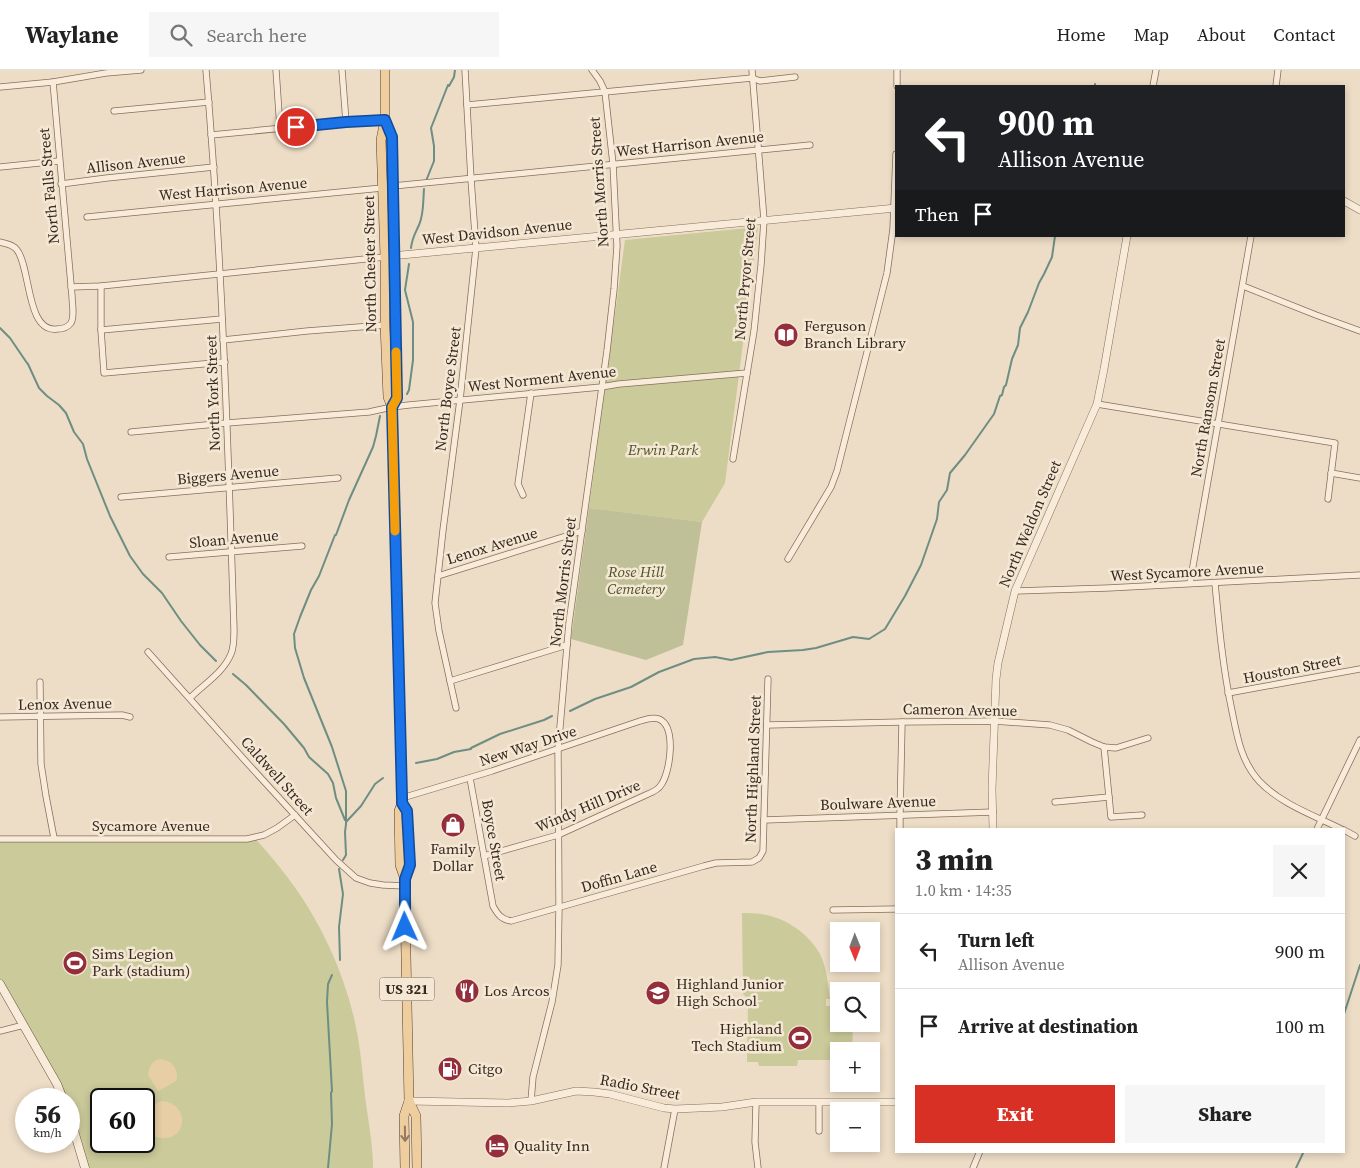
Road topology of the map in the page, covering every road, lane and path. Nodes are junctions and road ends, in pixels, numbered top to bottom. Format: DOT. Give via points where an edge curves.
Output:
graph roads {
  1 [pos="141,70"];
  2 [pos="206,70"];
  3 [pos="276,70"];
  4 [pos="342,70"];
  5 [pos="385,70"];
  6 [pos="465,70"];
  7 [pos="592,70"];
  8 [pos="752,70"];
  9 [pos="897,70"];
  10 [pos="1156,70"];
  11 [pos="1278,70"];
  12 [pos="795,77"];
  13 [pos="752,78"];
  14 [pos="53,82"];
  15 [pos="897,85"];
  16 [pos="1153,85"];
  17 [pos="1276,85"];
  18 [pos="0,87"];
  19 [pos="605,92"];
  20 [pos="209,102"];
  21 [pos="467,105"];
  22 [pos="114,111"];
  23 [pos="385,120"];
  24 [pos="346,122"];
  25 [pos="280,128"];
  26 [pos="211,135"];
  27 [pos="810,145"];
  28 [pos="758,150"];
  29 [pos="59,161"];
  30 [pos="613,164"];
  31 [pos="0,167"];
  32 [pos="214,167"];
  33 [pos="471,179"];
  34 [pos="62,184"];
  35 [pos="393,186"];
  36 [pos="382,188"];
  37 [pos="1345,202"];
  38 [pos="216,203"];
  39 [pos="895,208"];
  40 [pos="1360,210"];
  41 [pos="86,217"];
  42 [pos="764,220"];
  43 [pos="617,234"];
  44 [pos="1127,237"];
  45 [pos="1250,237"];
  46 [pos="0,242"];
  47 [pos="476,248"];
  48 [pos="389,257"];
  49 [pos="220,273"];
  50 [pos="101,286"];
  51 [pos="1243,286"];
  52 [pos="71,288"];
  53 [pos="222,319"];
  54 [pos="385,325"];
  55 [pos="101,330"];
  56 [pos="1360,331"];
  57 [pos="223,340"];
  58 [pos="225,362"];
  59 [pos="747,373"];
  60 [pos="601,387"];
  61 [pos="531,394"];
  62 [pos="460,400"];
  63 [pos="1097,404"];
  64 [pos="392,407"];
  65 [pos="227,423"];
  66 [pos="1218,424"];
  67 [pos="131,432"];
  68 [pos="733,459"];
  69 [pos="1331,473"];
  70 [pos="338,478"];
  71 [pos="1360,478"];
  72 [pos="229,488"];
  73 [pos="523,496"];
  74 [pos="121,497"];
  75 [pos="1328,499"];
  76 [pos="582,531"];
  77 [pos="302,546"];
  78 [pos="232,552"];
  79 [pos="169,557"];
  80 [pos="788,559"];
  81 [pos="1360,575"];
  82 [pos="438,576"];
  83 [pos="1215,583"];
  84 [pos="1190,584"];
  85 [pos="1015,591"];
  86 [pos="567,645"];
  87 [pos="148,652"];
  88 [pos="1360,669"];
  89 [pos="768,679"];
  90 [pos="450,681"];
  91 [pos="40,682"];
  92 [pos="1228,693"];
  93 [pos="190,698"];
  94 [pos="456,708"];
  95 [pos="41,716"];
  96 [pos="0,717"];
  97 [pos="130,717"];
  98 [pos="662,720"];
  99 [pos="994,721"];
  100 [pos="902,722"];
  101 [pos="767,725"];
  102 [pos="1148,738"];
  103 [pos="1360,740"];
  104 [pos="1104,747"];
  105 [pos="558,750"];
  106 [pos="470,778"];
  107 [pos="1109,797"];
  108 [pos="402,801"];
  109 [pos="1055,802"];
  110 [pos="993,812"];
  111 [pos="295,815"];
  112 [pos="900,815"];
  113 [pos="1142,815"];
  114 [pos="1322,819"];
  115 [pos="764,820"];
  116 [pos="900,828"];
  117 [pos="993,828"];
  118 [pos="1318,828"];
  119 [pos="1338,828"];
  120 [pos="1345,831"];
  121 [pos="558,835"];
  122 [pos="1355,836"];
  123 [pos="54,838"];
  124 [pos="0,839"];
  125 [pos="484,856"];
  126 [pos="759,858"];
  127 [pos="405,883"];
  128 [pos="493,906"];
  129 [pos="559,907"];
  130 [pos="895,909"];
  131 [pos="833,910"];
  132 [pos="0,984"];
  133 [pos="24,1025"];
  134 [pos="0,1031"];
  135 [pos="59,1088"];
  136 [pos="409,1101"];
  137 [pos="531,1101"];
  138 [pos="756,1102"];
  139 [pos="819,1102"];
  140 [pos="895,1102"];
  141 [pos="675,1109"];
  142 [pos="819,1131"];
  143 [pos="80,1150"];
  144 [pos="979,1153"];
  145 [pos="85,1167"];
  146 [pos="405,1168"];
  147 [pos="417,1168"];
  148 [pos="664,1168"];
  149 [pos="758,1168"];
  150 [pos="973,1168"];
  1 -- 14 [label="street" via="106,72"];
  2 -- 20 [label="street, North York Street"];
  3 -- 25 [label="street"];
  4 -- 24 [label="street"];
  5 -- 23 [label="main road, North Chester Street / US 321"];
  6 -- 21 [label="street, North Boyce Street"];
  7 -- 19 [label="street, North Morris Street"];
  8 -- 13 [label="street, North Pryor Street"];
  9 -- 15 [label="street"];
  10 -- 16 [label="street"];
  11 -- 17 [label="street"];
  12 -- 13 [label="street" via="760,81"];
  13 -- 19 [label="street"];
  13 -- 28 [label="street, North Pryor Street"];
  14 -- 18 [label="street"];
  14 -- 29 [label="street, North Falls Street"];
  19 -- 21 [label="street"];
  19 -- 30 [label="street, North Morris Street"];
  20 -- 22 [label="street"];
  20 -- 26 [label="street, North York Street"];
  21 -- 33 [label="street, North Boyce Street"];
  23 -- 24 [label="street"];
  23 -- 35 [label="main road, North Chester Street / US 321" via="392,137"];
  23 -- 36 [label="main road, North Chester Street / US 321" via="381,140"];
  24 -- 25 [label="street"];
  25 -- 26 [label="street"];
  26 -- 32 [label="street, North York Street"];
  27 -- 28 [label="street, West Harrison Avenue"];
  28 -- 30 [label="street, West Harrison Avenue"];
  28 -- 42 [label="street, North Pryor Street"];
  29 -- 31 [label="street"];
  29 -- 34 [label="street, North Falls Street"];
  30 -- 33 [label="street, West Harrison Avenue"];
  30 -- 43 [label="street, North Morris Street"];
  32 -- 34 [label="street, Allison Avenue"];
  32 -- 38 [label="street, North York Street"];
  33 -- 35 [label="street, West Harrison Avenue"];
  33 -- 47 [label="street, North Boyce Street"];
  34 -- 52 [label="street, North Falls Street"];
  35 -- 48 [label="main road, North Chester Street / US 321"];
  36 -- 38 [label="street, West Harrison Avenue"];
  36 -- 48 [label="main road, North Chester Street / US 321"];
  37 -- 40 [label="street"];
  38 -- 41 [label="street, West Harrison Avenue"];
  38 -- 49 [label="street, North York Street"];
  39 -- 42 [label="street, West Davidson Avenue"];
  39 -- 80 [label="street" via="884,288 837,471 831,487"];
  42 -- 43 [label="street, West Davidson Avenue"];
  42 -- 59 [label="street, North Pryor Street"];
  43 -- 47 [label="street, West Davidson Avenue"];
  43 -- 60 [label="street, North Morris Street" via="614,289"];
  44 -- 63 [label="street, North Weldon Street"];
  45 -- 51 [label="street, North Ransom Street"];
  46 -- 52 [label="street, North Falls Street" via="13,245 18,250 35,314 47,328 61,329 72,322"];
  47 -- 48 [label="street, West Davidson Avenue"];
  47 -- 62 [label="street, North Boyce Street"];
  48 -- 49 [label="street, West Davidson Avenue"];
  48 -- 54 [label="main road, North Chester Street / US 321"];
  48 -- 64 [label="main road, North Chester Street / US 321" via="397,398"];
  49 -- 50 [label="street, West Davidson Avenue"];
  49 -- 53 [label="street, North York Street"];
  50 -- 52 [label="street, West Davidson Avenue"];
  50 -- 55 [label="street"];
  51 -- 56 [label="street"];
  51 -- 66 [label="street, North Ransom Street"];
  53 -- 55 [label="street"];
  53 -- 57 [label="street, North York Street"];
  54 -- 57 [label="street"];
  54 -- 64 [label="main road, North Chester Street / US 321" via="388,397"];
  55 -- 58 [label="street" via="104,373"];
  57 -- 58 [label="street, North York Street"];
  58 -- 65 [label="street, North York Street"];
  59 -- 60 [label="street, West Norment Avenue"];
  59 -- 68 [label="street, North Pryor Street"];
  60 -- 61 [label="street, West Norment Avenue"];
  60 -- 76 [label="street, North Morris Street"];
  61 -- 62 [label="street, West Norment Avenue"];
  61 -- 73 [label="street" via="518,484"];
  62 -- 64 [label="street, West Norment Avenue"];
  62 -- 82 [label="street, North Boyce Street"];
  63 -- 66 [label="street"];
  63 -- 85 [label="street, North Weldon Street"];
  64 -- 65 [label="street, West Norment Avenue" via="369,412"];
  64 -- 108 [label="main road, North Chester Street / US 321"];
  65 -- 67 [label="street, West Norment Avenue"];
  65 -- 72 [label="street, North York Street"];
  66 -- 69 [label="street" via="1335,443"];
  66 -- 84 [label="street, North Ransom Street"];
  69 -- 71 [label="street"];
  69 -- 75 [label="street"];
  70 -- 72 [label="street, Biggers Avenue"];
  72 -- 74 [label="street, Biggers Avenue"];
  72 -- 78 [label="street, North York Street"];
  76 -- 82 [label="street, Lenox Avenue"];
  76 -- 86 [label="street, North Morris Street"];
  77 -- 78 [label="street, Sloan Avenue"];
  78 -- 79 [label="street, Sloan Avenue"];
  78 -- 93 [label="street, North York Street" via="234,630 231,655 219,673"];
  81 -- 83 [label="street, West Sycamore Avenue"];
  82 -- 90 [label="street, North Boyce Street" via="435,612"];
  83 -- 84 [label="street, West Sycamore Avenue"];
  83 -- 92 [label="street"];
  84 -- 85 [label="street, West Sycamore Avenue"];
  85 -- 99 [label="street, North Weldon Street" via="998,663"];
  86 -- 90 [label="street"];
  86 -- 105 [label="street, North Morris Street"];
  87 -- 93 [label="street, Caldwell Street"];
  88 -- 92 [label="street, Houston Street"];
  89 -- 101 [label="street, North Highland Street"];
  90 -- 94 [label="street, North Boyce Street"];
  91 -- 95 [label="street"];
  92 -- 114 [label="street" via="1240,747 1253,773 1281,799"];
  93 -- 111 [label="street, Caldwell Street"];
  95 -- 96 [label="street, Lenox Avenue"];
  95 -- 97 [label="street, Lenox Avenue"];
  95 -- 123 [label="street" via="41,764"];
  98 -- 105 [label="street, New Way Drive" via="640,721"];
  98 -- 121 [label="street, Windy Hill Drive" via="671,746 669,766 658,789"];
  99 -- 100 [label="street, Cameron Avenue"];
  99 -- 104 [label="street, Cameron Avenue" via="1050,725"];
  99 -- 110 [label="street, North Weldon Street"];
  100 -- 101 [label="street, Cameron Avenue"];
  100 -- 112 [label="street"];
  101 -- 115 [label="street, North Highland Street"];
  102 -- 104 [label="street" via="1116,748"];
  103 -- 114 [label="street"];
  104 -- 107 [label="street"];
  105 -- 106 [label="street, New Way Drive"];
  105 -- 121 [label="street, North Morris Street"];
  106 -- 108 [label="street, New Way Drive"];
  106 -- 125 [label="street, Boyce Street"];
  107 -- 109 [label="street"];
  107 -- 113 [label="street" via="1111,817"];
  108 -- 127 [label="main road, North Chester Street / US 321" via="399,811 400,865"];
  110 -- 112 [label="street, Boulware Avenue"];
  110 -- 117 [label="street, North Weldon Street"];
  111 -- 123 [label="street, Sycamore Avenue" via="264,835 247,839"];
  111 -- 127 [label="street, Caldwell Street" via="356,878 382,885"];
  112 -- 115 [label="street, Boulware Avenue"];
  112 -- 116 [label="street"];
  114 -- 118 [label="street"];
  114 -- 119 [label="street"];
  115 -- 126 [label="street, North Highland Street" via="763,852"];
  120 -- 122 [label="street"];
  121 -- 125 [label="street, Windy Hill Drive"];
  121 -- 129 [label="street, North Morris Street"];
  123 -- 124 [label="street, Sycamore Avenue"];
  125 -- 128 [label="street, Boyce Street"];
  126 -- 129 [label="street, Doffin Lane" via="752,862 716,863"];
  127 -- 136 [label="main road, North Chester Street / US 321"];
  128 -- 129 [label="street, Doffin Lane" via="497,914 511,921"];
  129 -- 137 [label="street, North Morris Street" via="556,980 533,1077"];
  130 -- 131 [label="street"];
  132 -- 133 [label="main road"];
  133 -- 134 [label="street"];
  133 -- 135 [label="main road"];
  136 -- 137 [label="street, Radio Street"];
  136 -- 146 [label="main road, North Chester Street / US 321, one-way" via="404,1116"];
  136 -- 147 [label="main road, North Chester Street / US 321" via="416,1116"];
  137 -- 141 [label="street, Radio Street" via="576,1091 610,1094"];
  138 -- 139 [label="street, Radio Street"];
  138 -- 141 [label="street, Radio Street"];
  138 -- 149 [label="street"];
  139 -- 140 [label="street, Radio Street"];
  139 -- 142 [label="street"];
  141 -- 148 [label="street"];
  143 -- 145 [label="main road"];
  144 -- 150 [label="street"];
}
